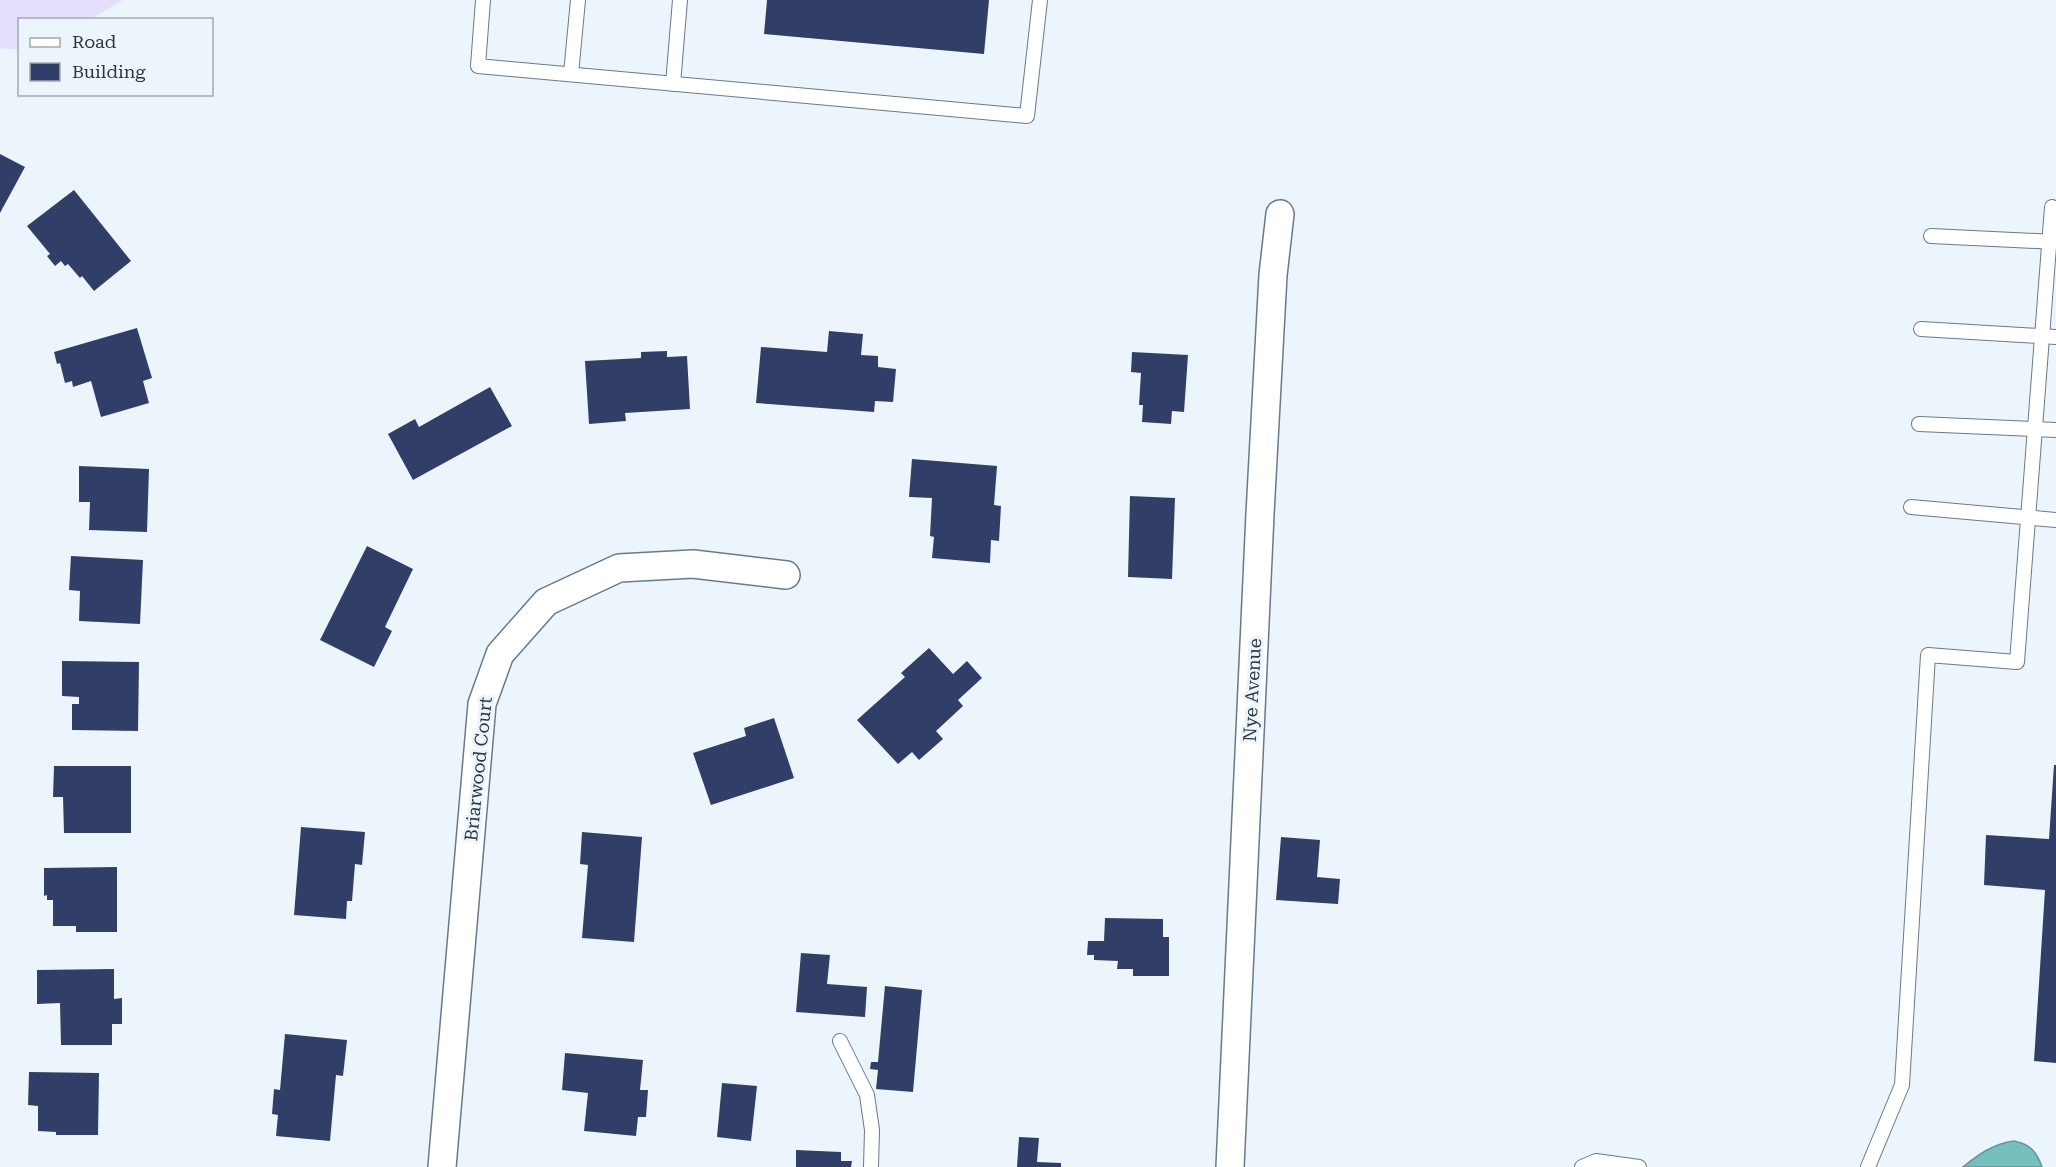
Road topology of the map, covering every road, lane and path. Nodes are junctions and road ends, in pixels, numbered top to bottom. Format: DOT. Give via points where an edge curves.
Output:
graph roads {
  1 [pos="483,0"];
  2 [pos="578,0"];
  3 [pos="680,0"];
  4 [pos="1040,0"];
  5 [pos="571,74"];
  6 [pos="673,84"];
  7 [pos="2052,207"];
  8 [pos="1280,214"];
  9 [pos="1931,236"];
  10 [pos="2052,242"];
  11 [pos="1922,329"];
  12 [pos="2049,337"];
  13 [pos="1919,424"];
  14 [pos="2034,429"];
  15 [pos="2056,430"];
  16 [pos="1911,507"];
  17 [pos="2028,518"];
  18 [pos="2056,520"];
  19 [pos="786,575"];
  20 [pos="840,1041"];
  21 [pos="442,1167"];
  22 [pos="871,1167"];
  23 [pos="1230,1167"];
  24 [pos="1582,1167"];
  25 [pos="1639,1167"];
  26 [pos="1868,1167"];
  1 -- 5 [label="lane" via="478,66"];
  2 -- 5 [label="lane"];
  3 -- 6 [label="lane"];
  4 -- 6 [label="lane" via="1027,116"];
  5 -- 6 [label="lane"];
  7 -- 10 [label="lane"];
  8 -- 23 [label="street, Nye Avenue" via="1260,514"];
  9 -- 10 [label="lane"];
  10 -- 12 [label="lane"];
  11 -- 12 [label="lane"];
  12 -- 14 [label="lane"];
  13 -- 14 [label="lane"];
  14 -- 15 [label="lane"];
  14 -- 17 [label="lane"];
  16 -- 17 [label="lane"];
  17 -- 18 [label="lane"];
  17 -- 26 [label="lane" via="2017,662 1928,655 1902,1085"];
  19 -- 21 [label="street, Briarwood Court" via="693,564 619,568 546,602 500,654 482,704"];
  20 -- 22 [label="lane" via="867,1095 872,1130"];
  24 -- 25 [label="lane" via="1596,1161"];
}
